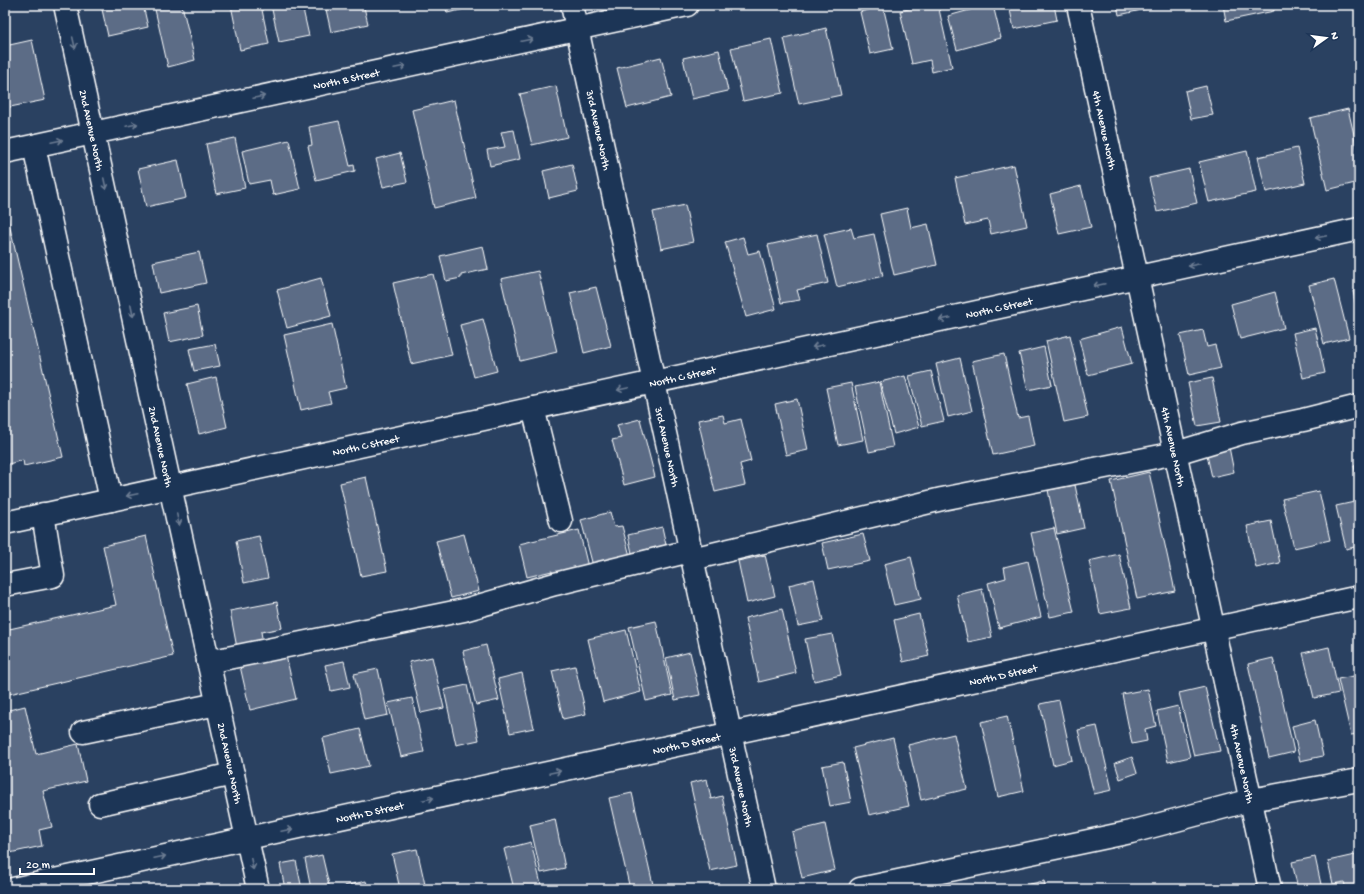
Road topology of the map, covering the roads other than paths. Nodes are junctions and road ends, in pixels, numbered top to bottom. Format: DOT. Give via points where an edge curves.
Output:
graph roads {
  1 [pos="65,5"];
  2 [pos="572,5"];
  3 [pos="687,5"];
  4 [pos="1078,5"];
  5 [pos="578,29"];
  6 [pos="94,133"];
  7 [pos="34,146"];
  8 [pos="5,152"];
  9 [pos="1359,229"];
  10 [pos="1138,277"];
  11 [pos="654,382"];
  12 [pos="1359,406"];
  13 [pos="533,408"];
  14 [pos="1176,453"];
  15 [pos="170,487"];
  16 [pos="111,500"];
  17 [pos="43,514"];
  18 [pos="561,521"];
  19 [pos="5,522"];
  20 [pos="691,555"];
  21 [pos="5,585"];
  22 [pos="1359,597"];
  23 [pos="1214,629"];
  24 [pos="208,662"];
  25 [pos="217,704"];
  26 [pos="84,732"];
  27 [pos="730,734"];
  28 [pos="232,774"];
  29 [pos="1359,780"];
  30 [pos="1251,800"];
  31 [pos="100,804"];
  32 [pos="246,838"];
  33 [pos="13,889"];
  34 [pos="258,889"];
  35 [pos="764,889"];
  36 [pos="860,889"];
  37 [pos="1270,889"];
  1 -- 6 [label="street, 2nd Avenue North, one-way"];
  2 -- 5 [label="street, 3rd Avenue North"];
  3 -- 5 [label="street, North B Street"];
  4 -- 10 [label="street, 4th Avenue North"];
  6 -- 5 [label="street, North B Street, one-way"];
  5 -- 11 [label="street, 3rd Avenue North"];
  7 -- 6 [label="street, North B Street, one-way"];
  6 -- 15 [label="street, 2nd Avenue North, one-way"];
  7 -- 8 [label="street, North B Street"];
  7 -- 16 [label="street"];
  9 -- 10 [label="street, North C Street, one-way"];
  10 -- 11 [label="street, North C Street, one-way"];
  10 -- 14 [label="street, 4th Avenue North"];
  11 -- 13 [label="street, North C Street, one-way"];
  11 -- 20 [label="street, 3rd Avenue North"];
  12 -- 14 [label="street" via="1242,433"];
  13 -- 15 [label="street, North C Street"];
  13 -- 18 [label="street"];
  14 -- 20 [label="street" via="942,499"];
  14 -- 23 [label="street, 4th Avenue North"];
  15 -- 16 [label="street, North C Street, one-way"];
  15 -- 24 [label="street, 2nd Avenue North, one-way"];
  16 -- 17 [label="street, North C Street"];
  17 -- 19 [label="street, North C Street"];
  17 -- 21 [label="street" via="52,576"];
  20 -- 24 [label="street" via="555,584 464,610"];
  20 -- 27 [label="street, 3rd Avenue North"];
  22 -- 23 [label="street, North D Street"];
  23 -- 27 [label="street, North D Street"];
  23 -- 30 [label="street, 4th Avenue North"];
  24 -- 25 [label="street, 2nd Avenue North"];
  25 -- 26 [label="street"];
  25 -- 28 [label="street, 2nd Avenue North"];
  32 -- 27 [label="street, North D Street, one-way"];
  27 -- 35 [label="street, 3rd Avenue North"];
  28 -- 31 [label="street"];
  28 -- 32 [label="street, 2nd Avenue North"];
  29 -- 30 [label="street"];
  30 -- 36 [label="street" via="1131,832"];
  30 -- 37 [label="street, 4th Avenue North"];
  33 -- 32 [label="street, North D Street, one-way"];
  32 -- 34 [label="street, 2nd Avenue North, one-way"];
}
